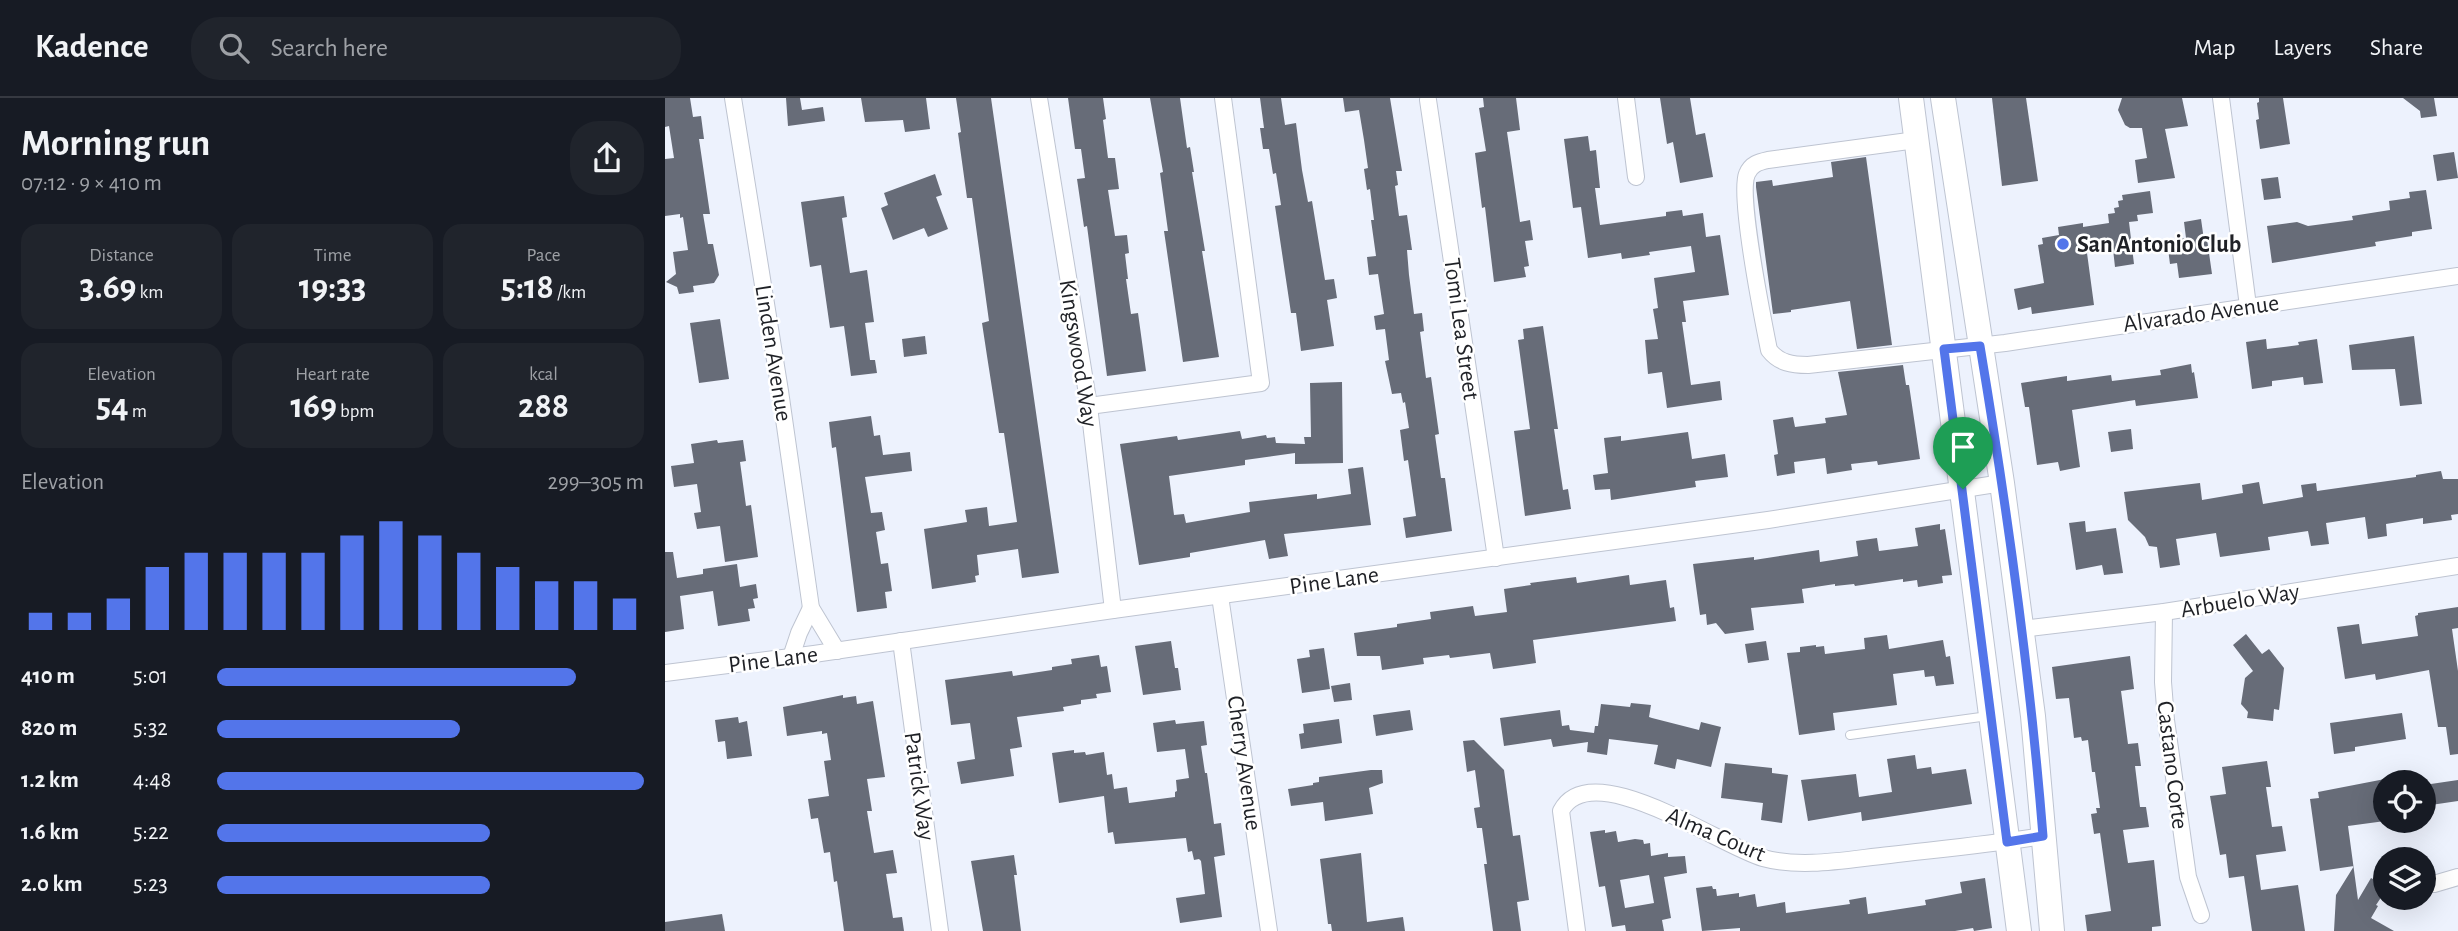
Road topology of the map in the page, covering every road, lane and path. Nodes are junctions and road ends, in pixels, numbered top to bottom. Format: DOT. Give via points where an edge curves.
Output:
graph roads {
  1 [pos="733,98"];
  2 [pos="1039,98"];
  3 [pos="1223,98"];
  4 [pos="1626,98"];
  5 [pos="1911,98"];
  6 [pos="1943,98"];
  7 [pos="2221,98"];
  8 [pos="1429,100"];
  9 [pos="1916,140"];
  10 [pos="1636,177"];
  11 [pos="2458,276"];
  12 [pos="2248,306"];
  13 [pos="1980,346"];
  14 [pos="1944,349"];
  15 [pos="1089,407"];
  16 [pos="2003,483"];
  17 [pos="1963,489"];
  18 [pos="1496,558"];
  19 [pos="2458,566"];
  20 [pos="1220,596"];
  21 [pos="811,608"];
  22 [pos="1113,610"];
  23 [pos="2164,612"];
  24 [pos="2022,629"];
  25 [pos="901,641"];
  26 [pos="837,651"];
  27 [pos="791,657"];
  28 [pos="665,673"];
  29 [pos="1991,716"];
  30 [pos="1850,736"];
  31 [pos="2043,836"];
  32 [pos="2007,842"];
  33 [pos="2458,877"];
  34 [pos="2436,883"];
  35 [pos="2201,915"];
  36 [pos="940,931"];
  37 [pos="1269,931"];
  38 [pos="1577,931"];
  39 [pos="2019,931"];
  40 [pos="2052,931"];
  1 -- 21 [label="street, Linden Avenue"];
  2 -- 15 [label="street, Kingswood Way"];
  3 -- 15 [label="street" via="1261,383"];
  4 -- 10 [label="street"];
  5 -- 9 [label="main road"];
  6 -- 13 [label="main road"];
  7 -- 12 [label="street"];
  8 -- 18 [label="street, Tomi Lea Street"];
  9 -- 14 [label="main road"];
  9 -- 14 [label="street, Alvarado Avenue" via="1756,163 1747,173 1745,186 1748,216 1769,350 1774,357 1808,366"];
  11 -- 12 [label="street, Alvarado Avenue"];
  12 -- 13 [label="street, Alvarado Avenue"];
  13 -- 14 [label="street, Alvarado Avenue"];
  13 -- 16 [label="main road"];
  14 -- 17 [label="main road"];
  15 -- 22 [label="street, Kingswood Way"];
  16 -- 17 [label="street, Pine Lane"];
  16 -- 24 [label="main road"];
  17 -- 18 [label="street, Pine Lane"];
  17 -- 29 [label="main road"];
  18 -- 20 [label="street, Pine Lane"];
  19 -- 23 [label="street, Arbuelo Way"];
  20 -- 22 [label="street, Pine Lane"];
  20 -- 37 [label="street, Cherry Avenue"];
  21 -- 26 [label="street, Linden Avenue"];
  21 -- 27 [label="street"];
  22 -- 25 [label="street, Pine Lane"];
  23 -- 24 [label="street, Arbuelo Way"];
  23 -- 35 [label="street, Castano Corte" via="2166,720 2188,877"];
  24 -- 31 [label="main road"];
  25 -- 26 [label="street, Pine Lane"];
  25 -- 36 [label="street, Patrick Way"];
  26 -- 27 [label="street, Pine Lane"];
  27 -- 28 [label="street, Pine Lane"];
  29 -- 30 [label="lane"];
  29 -- 32 [label="main road"];
  31 -- 32 [label="street, Alma Court"];
  31 -- 40 [label="main road"];
  32 -- 38 [label="street, Alma Court" via="1793,862 1763,858 1730,845 1664,810 1608,793 1584,792 1573,796 1561,811"];
  32 -- 39 [label="main road"];
  33 -- 34 [label="street"];
}
